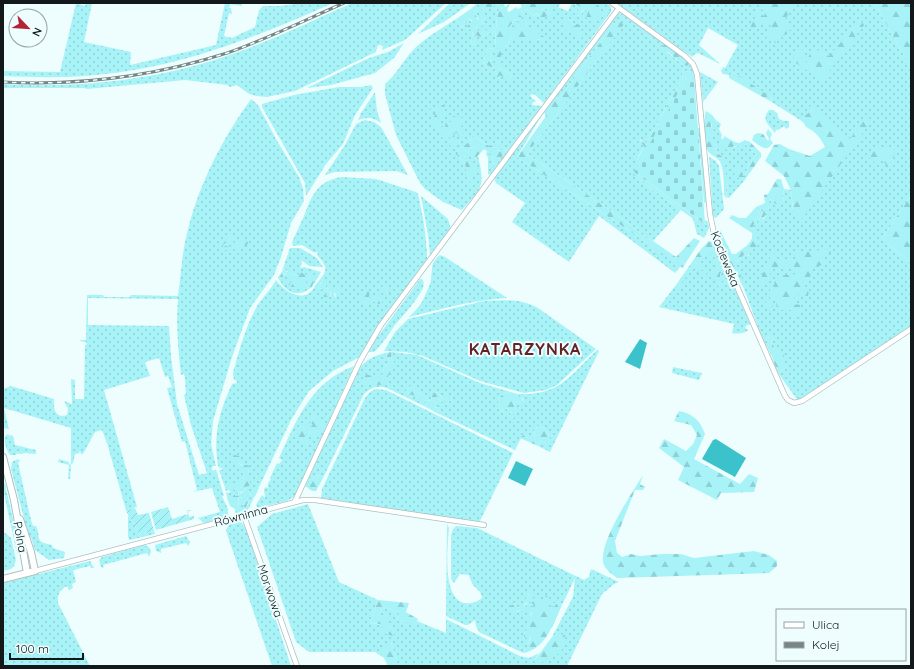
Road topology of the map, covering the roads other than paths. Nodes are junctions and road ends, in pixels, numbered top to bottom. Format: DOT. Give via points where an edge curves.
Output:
graph roads {
  1 [pos="612,3"];
  2 [pos="619,8"];
  3 [pos="911,329"];
  4 [pos="3,457"];
  5 [pos="14,500"];
  6 [pos="296,501"];
  7 [pos="244,516"];
  8 [pos="484,525"];
  9 [pos="35,571"];
  10 [pos="27,573"];
  11 [pos="3,580"];
  12 [pos="297,666"];
  1 -- 2 [label="street, Kociewska"];
  2 -- 3 [label="street, Kociewska" via="690,59 696,69 714,234 788,400 794,403 802,401"];
  2 -- 6 [label="street" via="381,325 360,360"];
  4 -- 5 [label="street, Polna"];
  5 -- 9 [label="street, Polna"];
  5 -- 10 [label="street, Polna"];
  6 -- 7 [label="street, Równinna"];
  6 -- 8 [label="street, Równinna" via="315,500"];
  7 -- 9 [label="street, Równinna"];
  7 -- 12 [label="street, Morwowa"];
  9 -- 10 [label="street, Równinna"];
  10 -- 11 [label="street, Równinna"];
}
